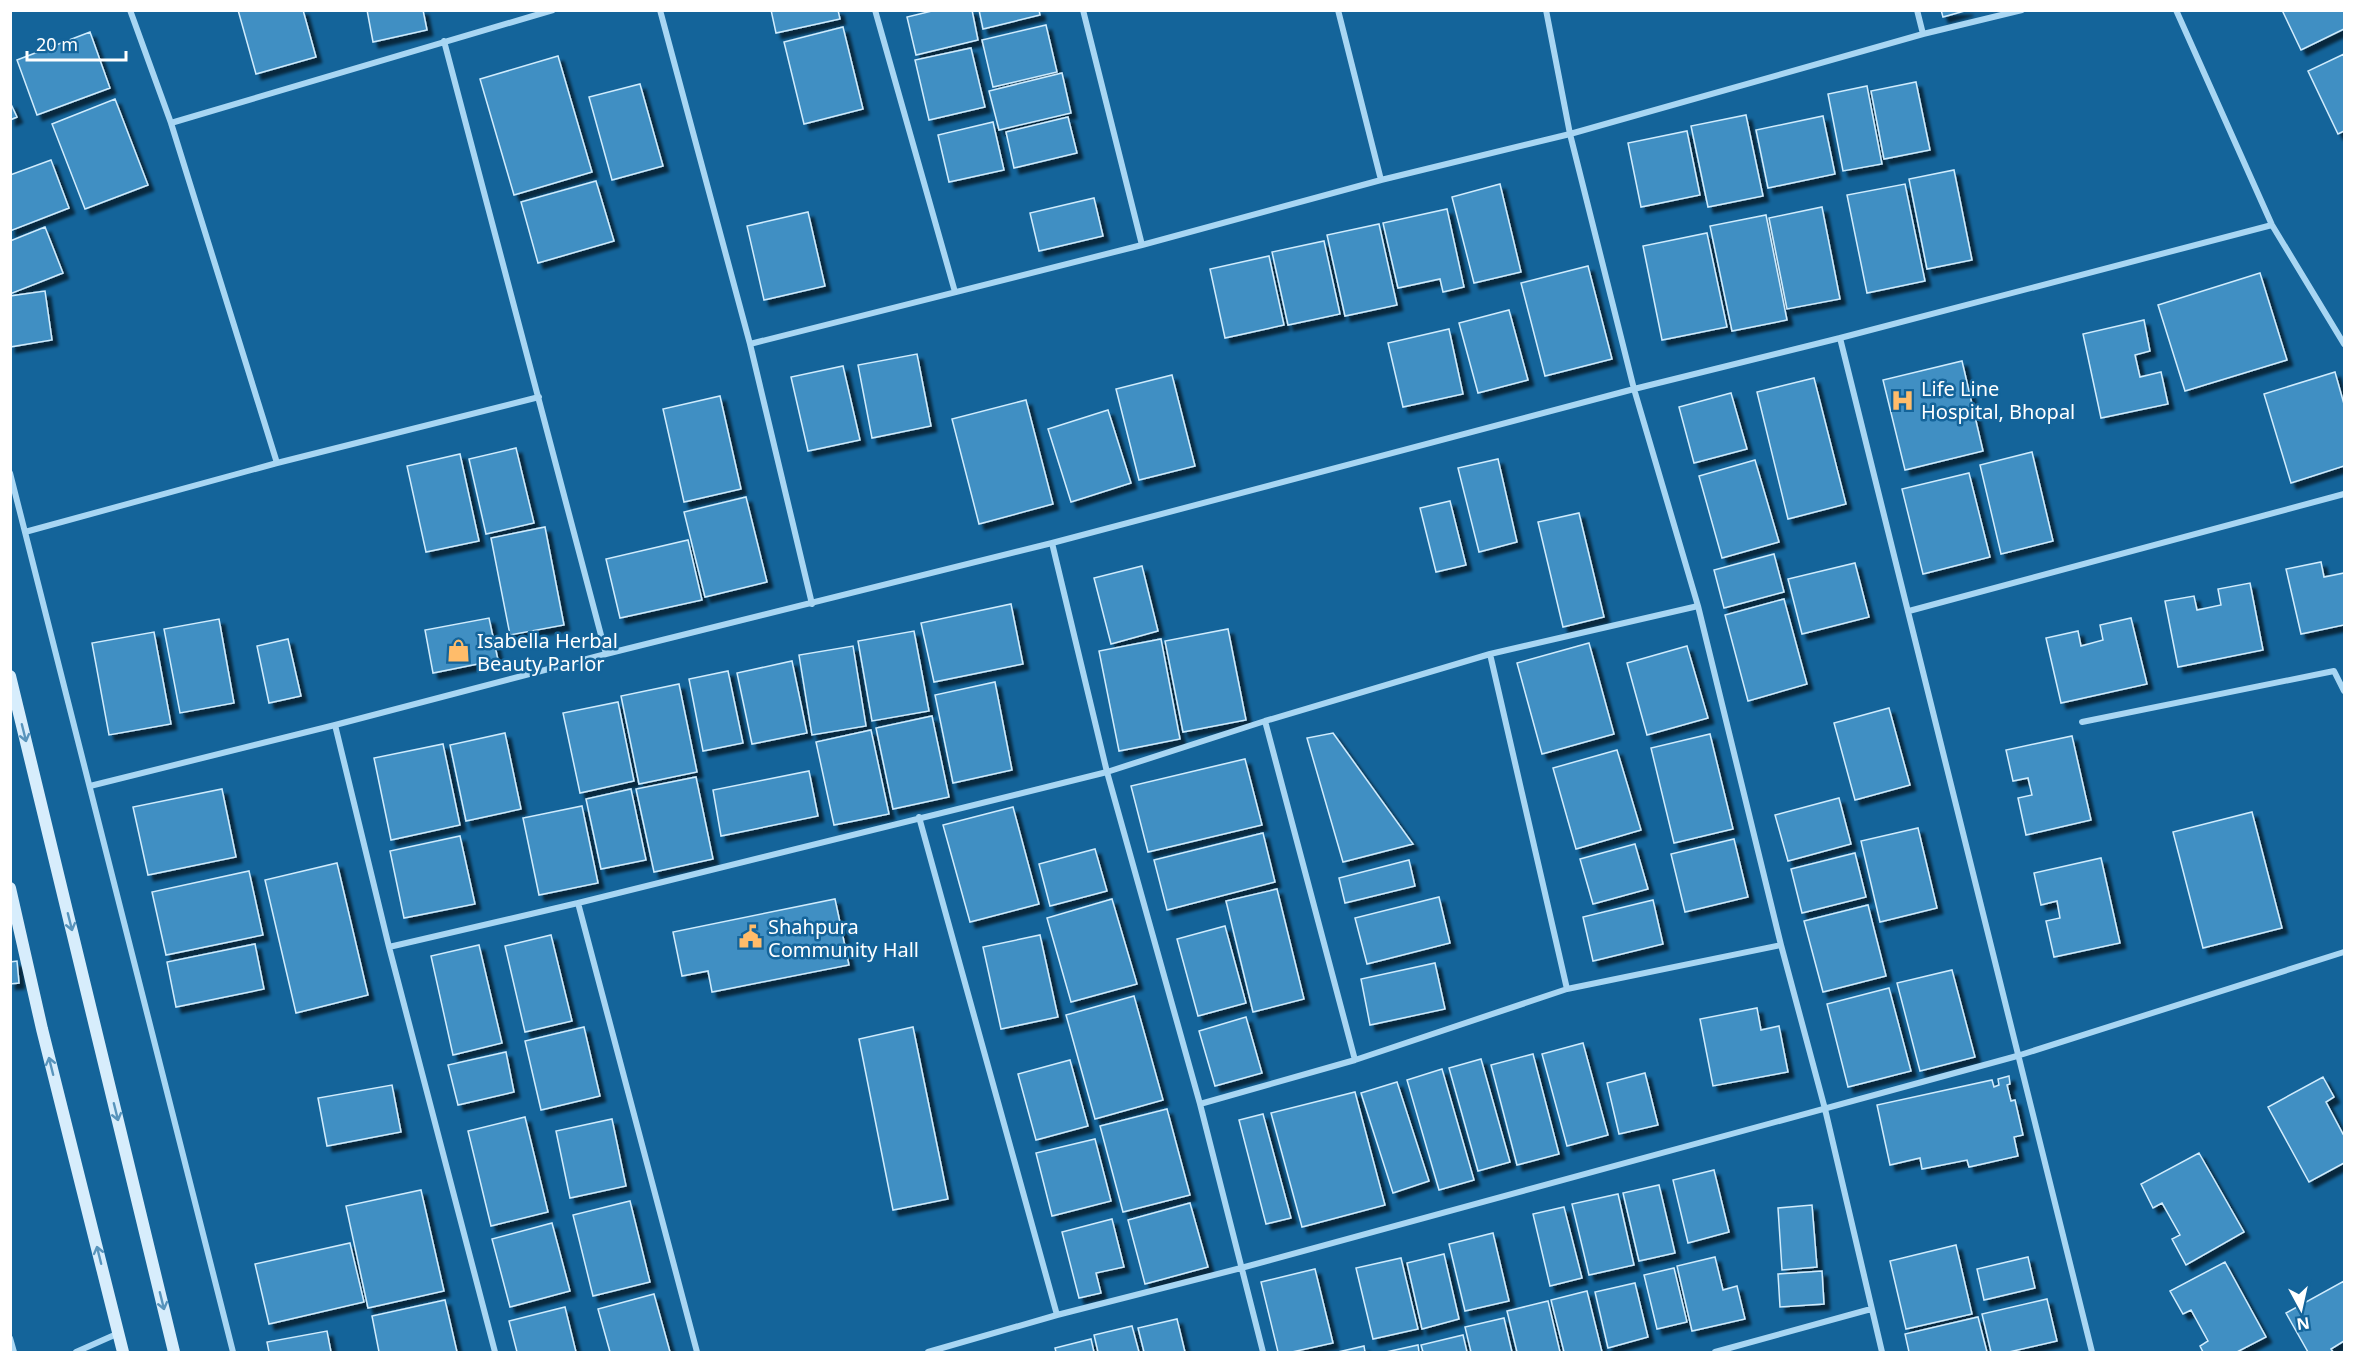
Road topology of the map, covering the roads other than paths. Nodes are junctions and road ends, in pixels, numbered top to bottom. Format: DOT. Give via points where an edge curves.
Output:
graph roads {
  1 [pos="130,10"];
  2 [pos="553,10"];
  3 [pos="660,10"];
  4 [pos="875,10"];
  5 [pos="1083,10"];
  6 [pos="1338,10"];
  7 [pos="1546,10"];
  8 [pos="1917,10"];
  9 [pos="2022,10"];
  10 [pos="2176,10"];
  11 [pos="1923,34"];
  12 [pos="444,41"];
  13 [pos="171,123"];
  14 [pos="1570,134"];
  15 [pos="1381,180"];
  16 [pos="2272,225"];
  17 [pos="1142,245"];
  18 [pos="955,292"];
  19 [pos="1840,338"];
  20 [pos="750,344"];
  21 [pos="2344,344"];
  22 [pos="1634,389"];
  23 [pos="539,397"];
  24 [pos="277,463"];
  25 [pos="10,473"];
  26 [pos="2344,494"];
  27 [pos="25,532"];
  28 [pos="1052,543"];
  29 [pos="812,604"];
  30 [pos="1698,606"];
  31 [pos="1909,611"];
  32 [pos="606,654"];
  33 [pos="1490,654"];
  34 [pos="10,676"];
  35 [pos="2344,691"];
  36 [pos="1265,721"];
  37 [pos="2082,722"];
  38 [pos="335,725"];
  39 [pos="1107,772"];
  40 [pos="90,786"];
  41 [pos="919,817"];
  42 [pos="10,888"];
  43 [pos="578,903"];
  44 [pos="1781,945"];
  45 [pos="389,947"];
  46 [pos="2344,952"];
  47 [pos="1567,989"];
  48 [pos="2017,1056"];
  49 [pos="1355,1060"];
  50 [pos="1200,1104"];
  51 [pos="1825,1109"];
  52 [pos="1241,1268"];
  53 [pos="1871,1310"];
  54 [pos="1057,1315"];
  55 [pos="119,1333"];
  56 [pos="10,1338"];
  57 [pos="14,1353"];
  58 [pos="76,1353"];
  59 [pos="123,1353"];
  60 [pos="174,1353"];
  61 [pos="233,1353"];
  62 [pos="495,1353"];
  63 [pos="697,1353"];
  64 [pos="928,1353"];
  65 [pos="1263,1353"];
  66 [pos="1715,1353"];
  67 [pos="1882,1353"];
  68 [pos="2092,1353"];
  1 -- 13 [label="street"];
  2 -- 12 [label="street"];
  3 -- 20 [label="street"];
  4 -- 18 [label="street"];
  5 -- 17 [label="street"];
  6 -- 15 [label="street"];
  7 -- 14 [label="street"];
  8 -- 11 [label="street"];
  9 -- 11 [label="street"];
  10 -- 16 [label="street"];
  11 -- 14 [label="street"];
  12 -- 13 [label="street"];
  12 -- 23 [label="street"];
  13 -- 24 [label="street"];
  14 -- 15 [label="street"];
  14 -- 22 [label="street"];
  15 -- 17 [label="street"];
  16 -- 19 [label="street"];
  16 -- 21 [label="street"];
  17 -- 18 [label="street"];
  18 -- 20 [label="street"];
  19 -- 22 [label="street"];
  19 -- 31 [label="street"];
  20 -- 29 [label="street"];
  22 -- 28 [label="street"];
  22 -- 30 [label="street"];
  23 -- 24 [label="street"];
  23 -- 32 [label="street"];
  24 -- 27 [label="street"];
  25 -- 27 [label="street"];
  26 -- 31 [label="street"];
  27 -- 40 [label="street"];
  28 -- 29 [label="street"];
  28 -- 39 [label="street"];
  29 -- 32 [label="street"];
  30 -- 33 [label="street"];
  30 -- 44 [label="street"];
  31 -- 48 [label="street"];
  32 -- 38 [label="street"];
  33 -- 36 [label="street"];
  33 -- 47 [label="street"];
  34 -- 60 [label="street, one-way"];
  35 -- 37 [label="street" via="2334,671"];
  36 -- 39 [label="street"];
  36 -- 49 [label="street"];
  38 -- 40 [label="street"];
  38 -- 45 [label="street"];
  39 -- 41 [label="street"];
  39 -- 50 [label="street"];
  40 -- 61 [label="street"];
  41 -- 43 [label="street"];
  41 -- 54 [label="street"];
  55 -- 42 [label="street, one-way"];
  43 -- 45 [label="street"];
  43 -- 63 [label="street"];
  44 -- 47 [label="street"];
  44 -- 51 [label="street"];
  45 -- 62 [label="street"];
  46 -- 48 [label="street"];
  47 -- 49 [label="street"];
  48 -- 51 [label="street"];
  48 -- 68 [label="street"];
  49 -- 50 [label="street"];
  50 -- 52 [label="street"];
  51 -- 52 [label="street"];
  51 -- 53 [label="street"];
  52 -- 54 [label="street"];
  52 -- 65 [label="street"];
  53 -- 66 [label="street"];
  53 -- 67 [label="street"];
  54 -- 64 [label="street"];
  55 -- 58 [label="street"];
  55 -- 59 [label="street"];
  56 -- 57 [label="street"];
}
